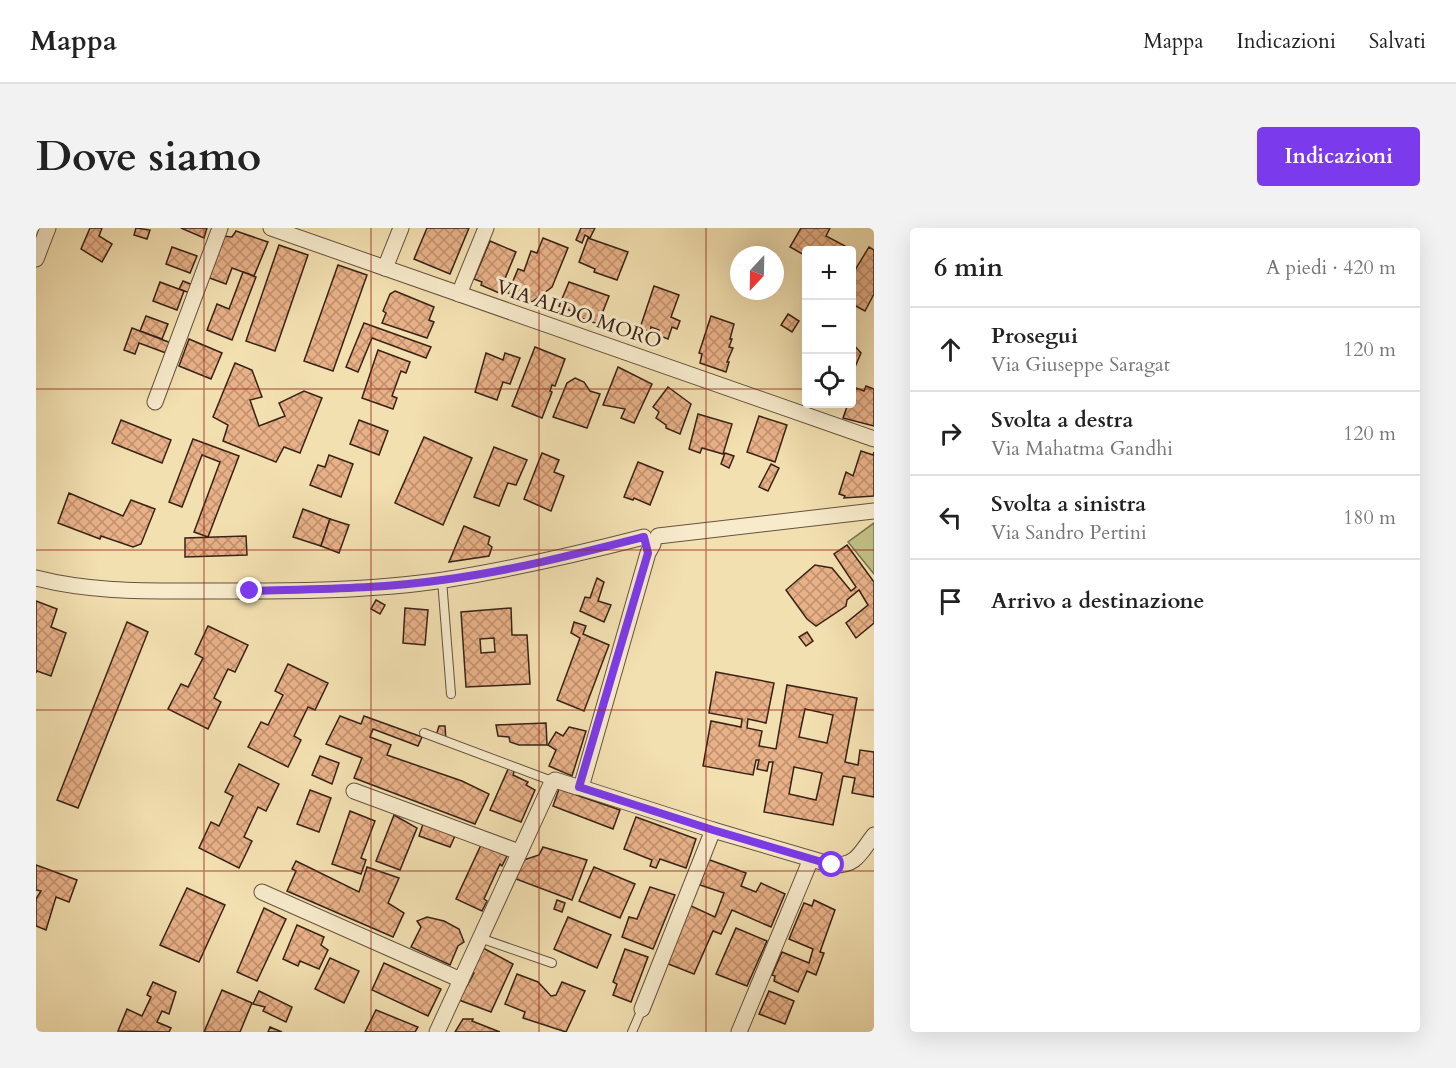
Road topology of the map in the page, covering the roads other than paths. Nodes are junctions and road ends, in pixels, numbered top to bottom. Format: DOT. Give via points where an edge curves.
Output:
graph roads {
  1 [pos="48,228"];
  2 [pos="220,228"];
  3 [pos="271,228"];
  4 [pos="401,228"];
  5 [pos="486,228"];
  6 [pos="36,259"];
  7 [pos="385,268"];
  8 [pos="459,294"];
  9 [pos="155,402"];
  10 [pos="874,439"];
  11 [pos="874,511"];
  12 [pos="650,542"];
  13 [pos="36,578"];
  14 [pos="442,580"];
  15 [pos="451,694"];
  16 [pos="424,733"];
  17 [pos="552,781"];
  18 [pos="579,787"];
  19 [pos="354,791"];
  20 [pos="713,830"];
  21 [pos="874,835"];
  22 [pos="519,852"];
  23 [pos="811,859"];
  24 [pos="262,892"];
  25 [pos="480,938"];
  26 [pos="552,963"];
  27 [pos="461,980"];
  28 [pos="642,1009"];
  29 [pos="437,1032"];
  30 [pos="632,1032"];
  31 [pos="739,1032"];
  1 -- 6 [label="street"];
  2 -- 9 [label="street"];
  3 -- 7 [label="street, VIA ALDO MORO"];
  4 -- 7 [label="street"];
  5 -- 8 [label="street"];
  7 -- 8 [label="street, VIA ALDO MORO"];
  8 -- 10 [label="street, VIA ALDO MORO"];
  11 -- 12 [label="street"];
  12 -- 14 [label="street"];
  12 -- 18 [label="street"];
  13 -- 14 [label="street" via="106,590 250,591"];
  14 -- 15 [label="lane"];
  16 -- 17 [label="lane"];
  17 -- 18 [label="street"];
  17 -- 22 [label="street"];
  18 -- 20 [label="street"];
  19 -- 22 [label="street"];
  20 -- 23 [label="street"];
  20 -- 28 [label="street"];
  21 -- 23 [label="street" via="848,865"];
  22 -- 25 [label="street"];
  23 -- 31 [label="street"];
  24 -- 27 [label="street"];
  25 -- 26 [label="lane"];
  25 -- 27 [label="street"];
  27 -- 29 [label="street"];
  28 -- 30 [label="lane"];
}
